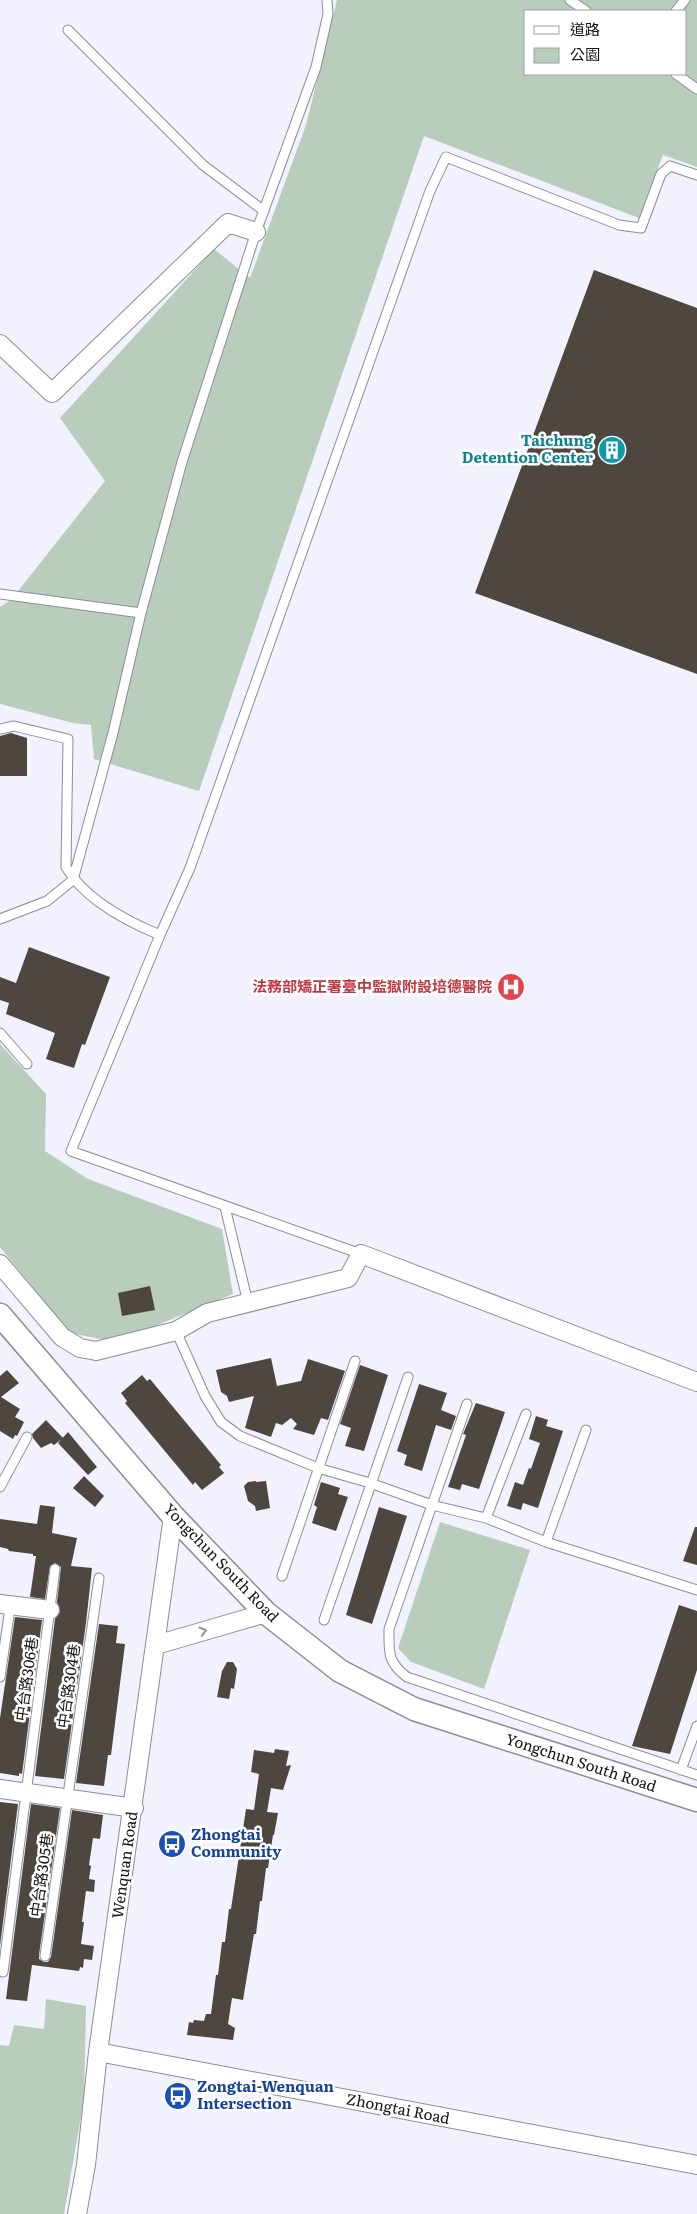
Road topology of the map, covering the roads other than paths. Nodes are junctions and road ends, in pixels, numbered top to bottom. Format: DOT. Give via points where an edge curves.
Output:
graph roads {
  1 [pos="327,0"];
  2 [pos="570,0"];
  3 [pos="686,0"];
  4 [pos="585,10"];
  5 [pos="677,10"];
  6 [pos="68,30"];
  7 [pos="677,75"];
  8 [pos="697,89"];
  9 [pos="697,175"];
  10 [pos="264,211"];
  11 [pos="256,232"];
  12 [pos="0,344"];
  13 [pos="0,594"];
  14 [pos="141,613"];
  15 [pos="0,729"];
  16 [pos="73,880"];
  17 [pos="0,919"];
  18 [pos="160,935"];
  19 [pos="0,1033"];
  20 [pos="27,1064"];
  21 [pos="225,1208"];
  22 [pos="362,1254"];
  23 [pos="0,1264"];
  24 [pos="248,1303"];
  25 [pos="0,1315"];
  26 [pos="176,1331"];
  27 [pos="355,1361"];
  28 [pos="408,1377"];
  29 [pos="697,1382"];
  30 [pos="467,1404"];
  31 [pos="526,1414"];
  32 [pos="586,1430"];
  33 [pos="27,1437"];
  34 [pos="318,1468"];
  35 [pos="370,1483"];
  36 [pos="0,1487"];
  37 [pos="432,1505"];
  38 [pos="173,1516"];
  39 [pos="486,1518"];
  40 [pos="546,1542"];
  41 [pos="56,1569"];
  42 [pos="282,1576"];
  43 [pos="99,1578"];
  44 [pos="697,1590"];
  45 [pos="4,1610"];
  46 [pos="50,1610"];
  47 [pos="266,1613"];
  48 [pos="324,1620"];
  49 [pos="156,1645"];
  50 [pos="0,1677"];
  51 [pos="697,1726"];
  52 [pos="681,1770"];
  53 [pos="697,1775"];
  54 [pos="0,1790"];
  55 [pos="26,1793"];
  56 [pos="67,1799"];
  57 [pos="697,1800"];
  58 [pos="134,1808"];
  59 [pos="44,1956"];
  60 [pos="3,1972"];
  61 [pos="98,2052"];
  62 [pos="697,2166"];
  63 [pos="77,2214"];
  1 -- 10 [label="lane" via="328,14 316,67"];
  2 -- 4 [label="lane"];
  3 -- 5 [label="lane"];
  6 -- 10 [label="lane" via="203,165"];
  7 -- 8 [label="lane"];
  9 -- 18 [label="lane" via="670,166 661,174 641,228 619,225 446,157 430,191 190,868"];
  10 -- 11 [label="lane"];
  11 -- 12 [label="street" via="228,223 52,393"];
  11 -- 14 [label="lane" via="182,462"];
  13 -- 14 [label="lane"];
  14 -- 16 [label="lane"];
  15 -- 16 [label="lane" via="14,726 68,739 66,868"];
  16 -- 17 [label="lane" via="47,901"];
  16 -- 18 [label="lane" via="122,918"];
  18 -- 21 [label="lane" via="71,1151"];
  19 -- 20 [label="lane"];
  21 -- 22 [label="lane"];
  21 -- 24 [label="lane"];
  22 -- 24 [label="street" via="348,1278"];
  22 -- 29 [label="street"];
  23 -- 26 [label="street" via="62,1337 80,1348 96,1351"];
  24 -- 26 [label="street" via="207,1313"];
  25 -- 38 [label="street, Yongchun South Road"];
  26 -- 34 [label="lane" via="205,1396 221,1422 259,1446"];
  27 -- 34 [label="lane"];
  28 -- 35 [label="lane"];
  30 -- 37 [label="lane"];
  31 -- 39 [label="lane"];
  32 -- 40 [label="lane"];
  33 -- 36 [label="lane"];
  34 -- 35 [label="lane"];
  34 -- 42 [label="lane"];
  35 -- 37 [label="lane"];
  35 -- 48 [label="lane"];
  37 -- 39 [label="lane"];
  37 -- 52 [label="lane" via="389,1628 390,1657 398,1670 407,1678"];
  38 -- 47 [label="street, Yongchun South Road"];
  38 -- 49 [label="street, Wenquan Road"];
  39 -- 40 [label="lane"];
  40 -- 44 [label="lane"];
  41 -- 46 [label="lane, 中台路306巷"];
  43 -- 56 [label="lane, 中台路304巷"];
  45 -- 46 [label="street"];
  45 -- 50 [label="lane"];
  46 -- 55 [label="lane, 中台路306巷"];
  49 -- 47 [label="street, one-way"];
  47 -- 57 [label="street, Yongchun South Road" via="340,1672 414,1709"];
  49 -- 58 [label="street, Wenquan Road"];
  51 -- 52 [label="lane"];
  52 -- 53 [label="lane"];
  54 -- 55 [label="street"];
  55 -- 56 [label="street"];
  55 -- 60 [label="lane, 中台路306巷"];
  56 -- 58 [label="street"];
  56 -- 59 [label="lane, 中台路305巷"];
  58 -- 61 [label="street, Wenquan Road"];
  61 -- 62 [label="street, Zhongtai Road"];
  61 -- 63 [label="street, Wenquan Road" via="86,2165"];
}
